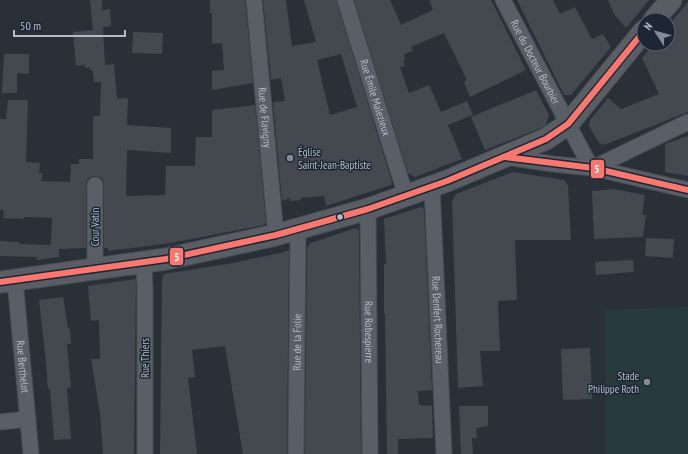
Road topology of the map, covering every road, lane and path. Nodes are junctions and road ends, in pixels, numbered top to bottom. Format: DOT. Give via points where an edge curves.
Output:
graph roads {
  1 [pos="254,0"];
  2 [pos="345,0"];
  3 [pos="503,0"];
  4 [pos="671,0"];
  5 [pos="661,12"];
  6 [pos="636,41"];
  7 [pos="688,122"];
  8 [pos="568,124"];
  9 [pos="505,157"];
  10 [pos="593,168"];
  11 [pos="95,185"];
  12 [pos="432,187"];
  13 [pos="688,190"];
  14 [pos="406,196"];
  15 [pos="368,209"];
  16 [pos="298,229"];
  17 [pos="276,235"];
  18 [pos="144,263"];
  19 [pos="95,269"];
  20 [pos="8,281"];
  21 [pos="28,419"];
  22 [pos="0,422"];
  23 [pos="31,454"];
  24 [pos="145,454"];
  25 [pos="296,454"];
  26 [pos="370,454"];
  27 [pos="444,454"];
  1 -- 17 [label="street, Rue de Flavigny"];
  2 -- 14 [label="street, Rue Émile Malezieux"];
  3 -- 8 [label="street, Rue du Docteur Bourbier"];
  4 -- 5 [label="main road"];
  6 -- 8 [label="main road"];
  7 -- 10 [label="street"];
  8 -- 9 [label="main road" via="546,139"];
  8 -- 10 [label="street, Rue du Docteur Bourbier"];
  9 -- 10 [label="street"];
  9 -- 12 [label="main road"];
  10 -- 13 [label="street"];
  11 -- 19 [label="street, Cour Vatin"];
  12 -- 14 [label="main road"];
  12 -- 27 [label="street, Rue Denfert Rochereau"];
  14 -- 15 [label="main road"];
  15 -- 16 [label="main road"];
  15 -- 26 [label="street, Rue Robespierre"];
  16 -- 17 [label="main road"];
  16 -- 25 [label="street, Rue de la Folie"];
  17 -- 18 [label="main road"];
  18 -- 19 [label="main road"];
  18 -- 24 [label="street, Rue Thiers"];
  19 -- 20 [label="main road"];
  20 -- 21 [label="street, Rue Berthelot"];
  21 -- 22 [label="street"];
  21 -- 23 [label="street, Rue Berthelot"];
}
